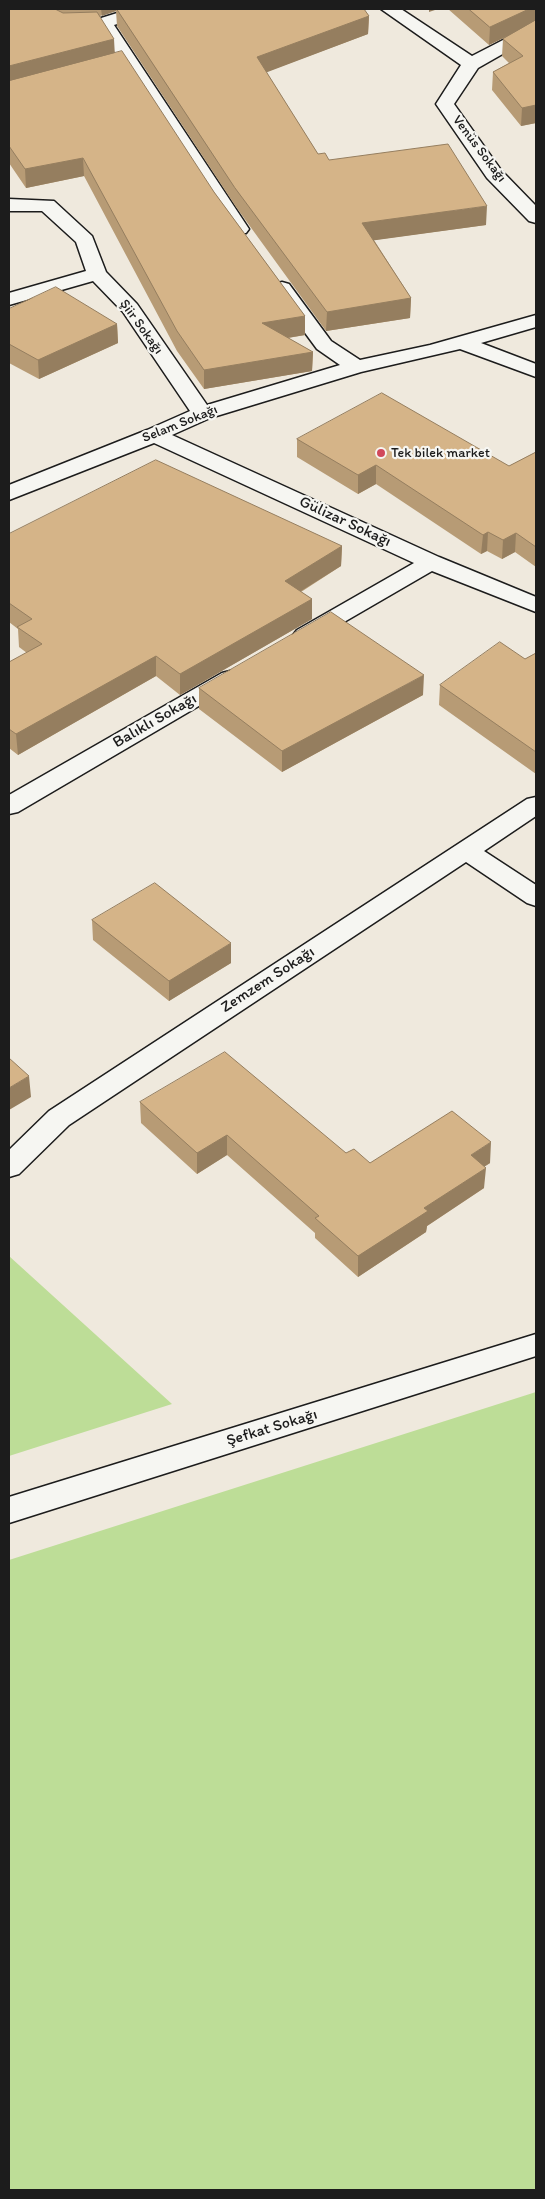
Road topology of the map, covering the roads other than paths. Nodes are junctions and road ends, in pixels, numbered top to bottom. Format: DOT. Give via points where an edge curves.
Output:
graph roads {
  1 [pos="147,9"];
  2 [pos="390,9"];
  3 [pos="104,23"];
  4 [pos="85,24"];
  5 [pos="536,28"];
  6 [pos="471,64"];
  7 [pos="9,205"];
  8 [pos="536,217"];
  9 [pos="249,242"];
  10 [pos="96,274"];
  11 [pos="272,274"];
  12 [pos="9,298"];
  13 [pos="536,321"];
  14 [pos="460,342"];
  15 [pos="356,367"];
  16 [pos="536,371"];
  17 [pos="202,414"];
  18 [pos="155,435"];
  19 [pos="9,493"];
  20 [pos="431,562"];
  21 [pos="536,606"];
  22 [pos="285,647"];
  23 [pos="250,666"];
  24 [pos="536,805"];
  25 [pos="9,806"];
  26 [pos="467,851"];
  27 [pos="536,897"];
  28 [pos="9,1167"];
  29 [pos="536,1345"];
  30 [pos="9,1510"];
  1 -- 3 [label="street"];
  2 -- 6 [label="street"];
  3 -- 4 [label="street"];
  3 -- 9 [label="street" via="118,64"];
  5 -- 6 [label="street, Venüs Sokağı"];
  6 -- 8 [label="street, Venüs Sokağı" via="445,104 494,174"];
  7 -- 10 [label="street, Şiir Sokağı" via="47,205 85,240"];
  10 -- 12 [label="street"];
  10 -- 17 [label="street, Şiir Sokağı" via="130,308"];
  11 -- 15 [label="street" via="324,345"];
  13 -- 14 [label="street, Selam Sokağı"];
  14 -- 15 [label="street, Selam Sokağı"];
  14 -- 16 [label="street"];
  15 -- 17 [label="street, Selam Sokağı"];
  17 -- 18 [label="street, Selam Sokağı"];
  18 -- 19 [label="street, Selam Sokağı"];
  18 -- 20 [label="street, Gülizar Sokağı"];
  20 -- 21 [label="street, Gülizar Sokağı"];
  20 -- 22 [label="street"];
  23 -- 25 [label="street, Balıklı Sokağı"];
  24 -- 26 [label="street, Zemzem Sokağı"];
  26 -- 27 [label="street"];
  26 -- 28 [label="street, Zemzem Sokağı" via="58,1118"];
  29 -- 30 [label="street, Şefkat Sokağı"];
}
